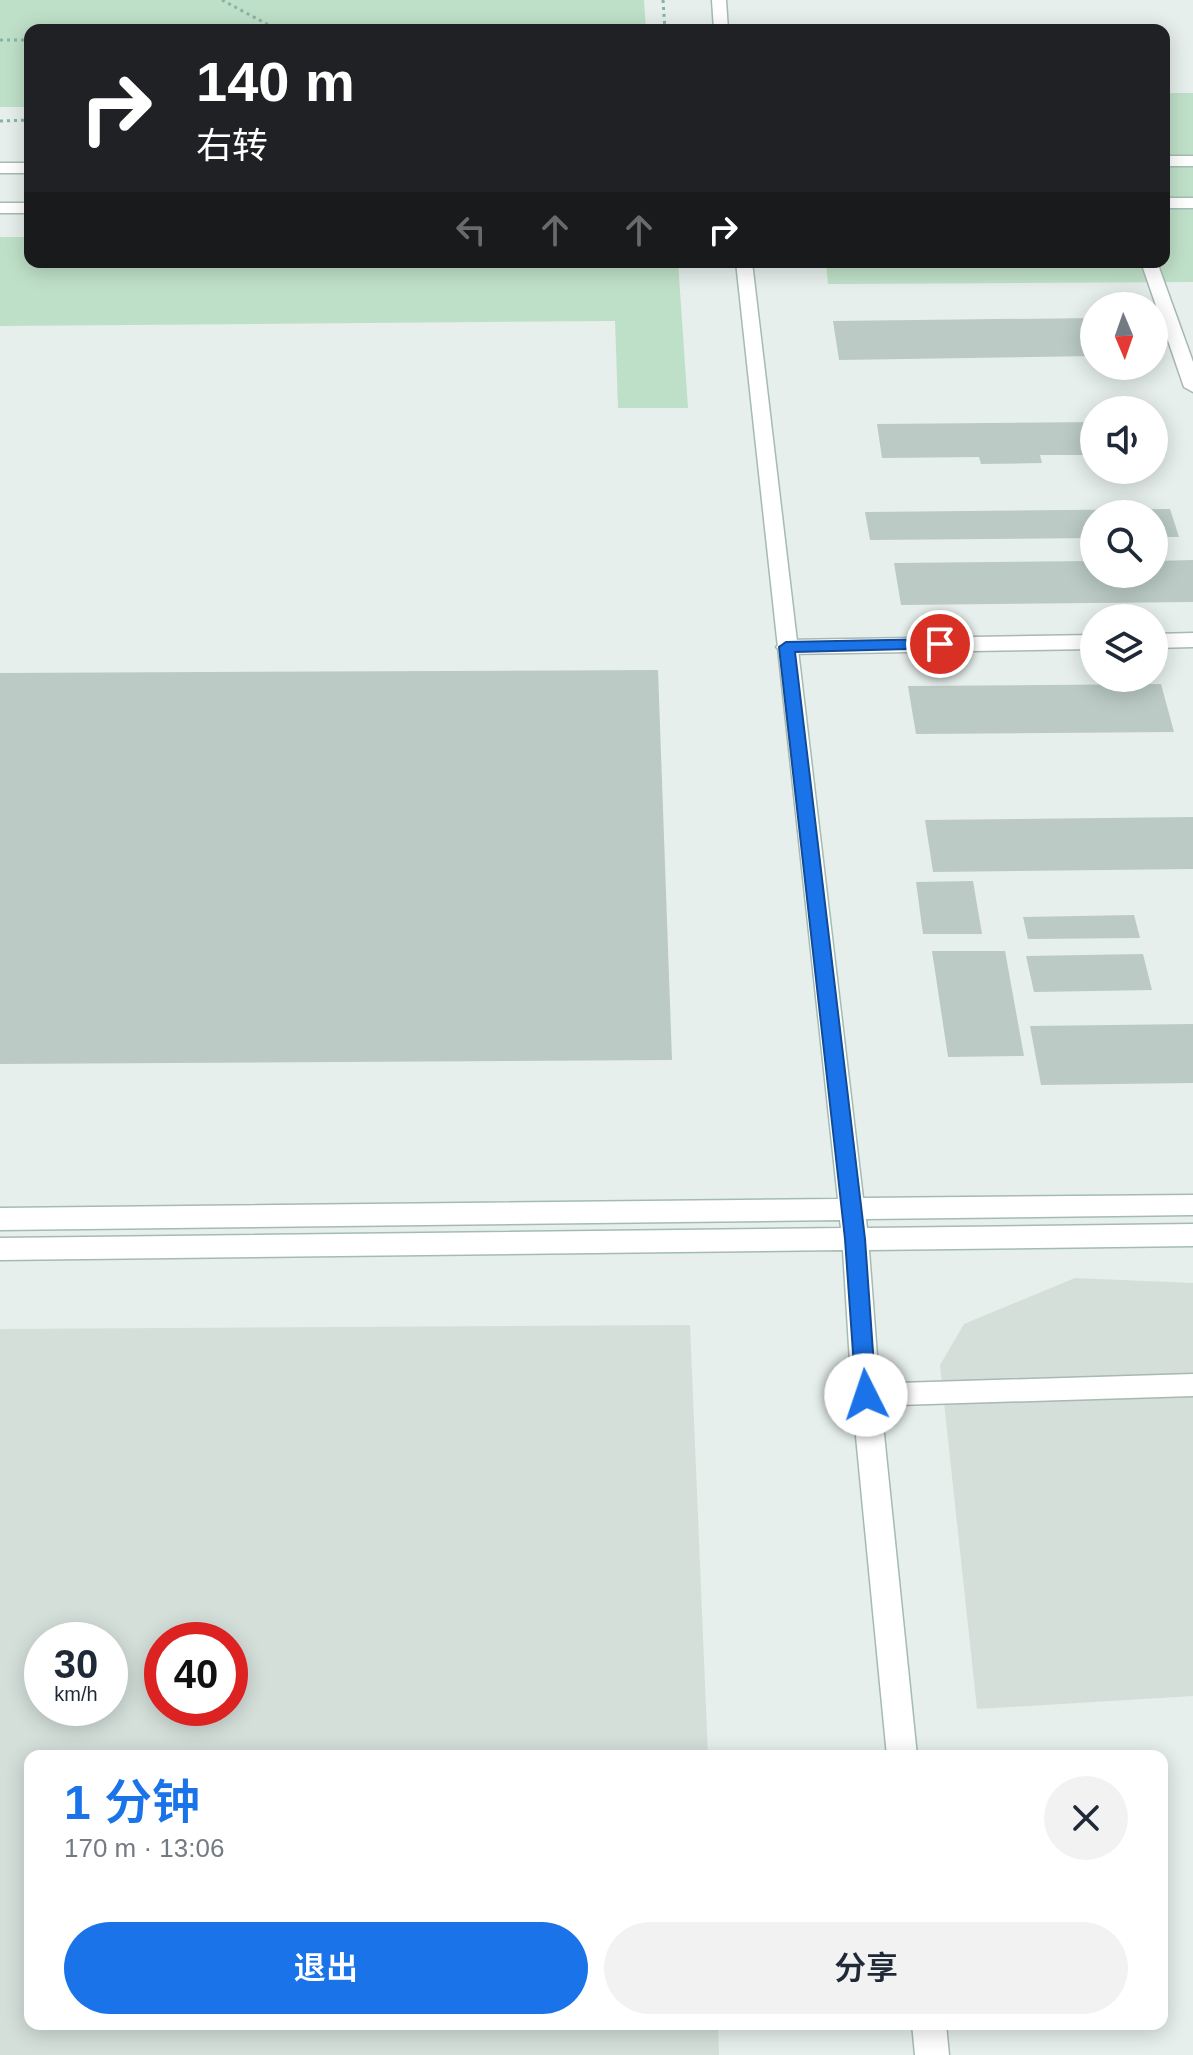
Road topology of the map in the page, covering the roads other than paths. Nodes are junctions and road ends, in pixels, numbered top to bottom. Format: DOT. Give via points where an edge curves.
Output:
graph roads {
  1 [pos="719,0"];
  2 [pos="721,24"];
  3 [pos="1170,161"];
  4 [pos="1193,161"];
  5 [pos="0,168"];
  6 [pos="24,168"];
  7 [pos="1170,203"];
  8 [pos="1193,203"];
  9 [pos="0,208"];
  10 [pos="24,208"];
  11 [pos="745,268"];
  12 [pos="1151,268"];
  13 [pos="1193,387"];
  14 [pos="1193,640"];
  15 [pos="1168,641"];
  16 [pos="1080,642"];
  17 [pos="786,647"];
  18 [pos="1193,1205"];
  19 [pos="852,1209"];
  20 [pos="0,1219"];
  21 [pos="1193,1235"];
  22 [pos="855,1239"];
  23 [pos="0,1249"];
  24 [pos="1193,1385"];
  25 [pos="866,1395"];
  26 [pos="901,1750"];
  27 [pos="930,2030"];
  28 [pos="932,2055"];
  1 -- 2 [label="street"];
  3 -- 4 [label="street"];
  5 -- 6 [label="street"];
  7 -- 8 [label="street"];
  9 -- 10 [label="street"];
  11 -- 17 [label="street"];
  12 -- 13 [label="street"];
  14 -- 15 [label="street"];
  16 -- 17 [label="street"];
  17 -- 19 [label="street"];
  18 -- 19 [label="street"];
  19 -- 20 [label="street"];
  19 -- 22 [label="street"];
  21 -- 22 [label="street"];
  22 -- 23 [label="street"];
  22 -- 25 [label="street"];
  24 -- 25 [label="lane"];
  25 -- 26 [label="street"];
  27 -- 28 [label="street"];
}
